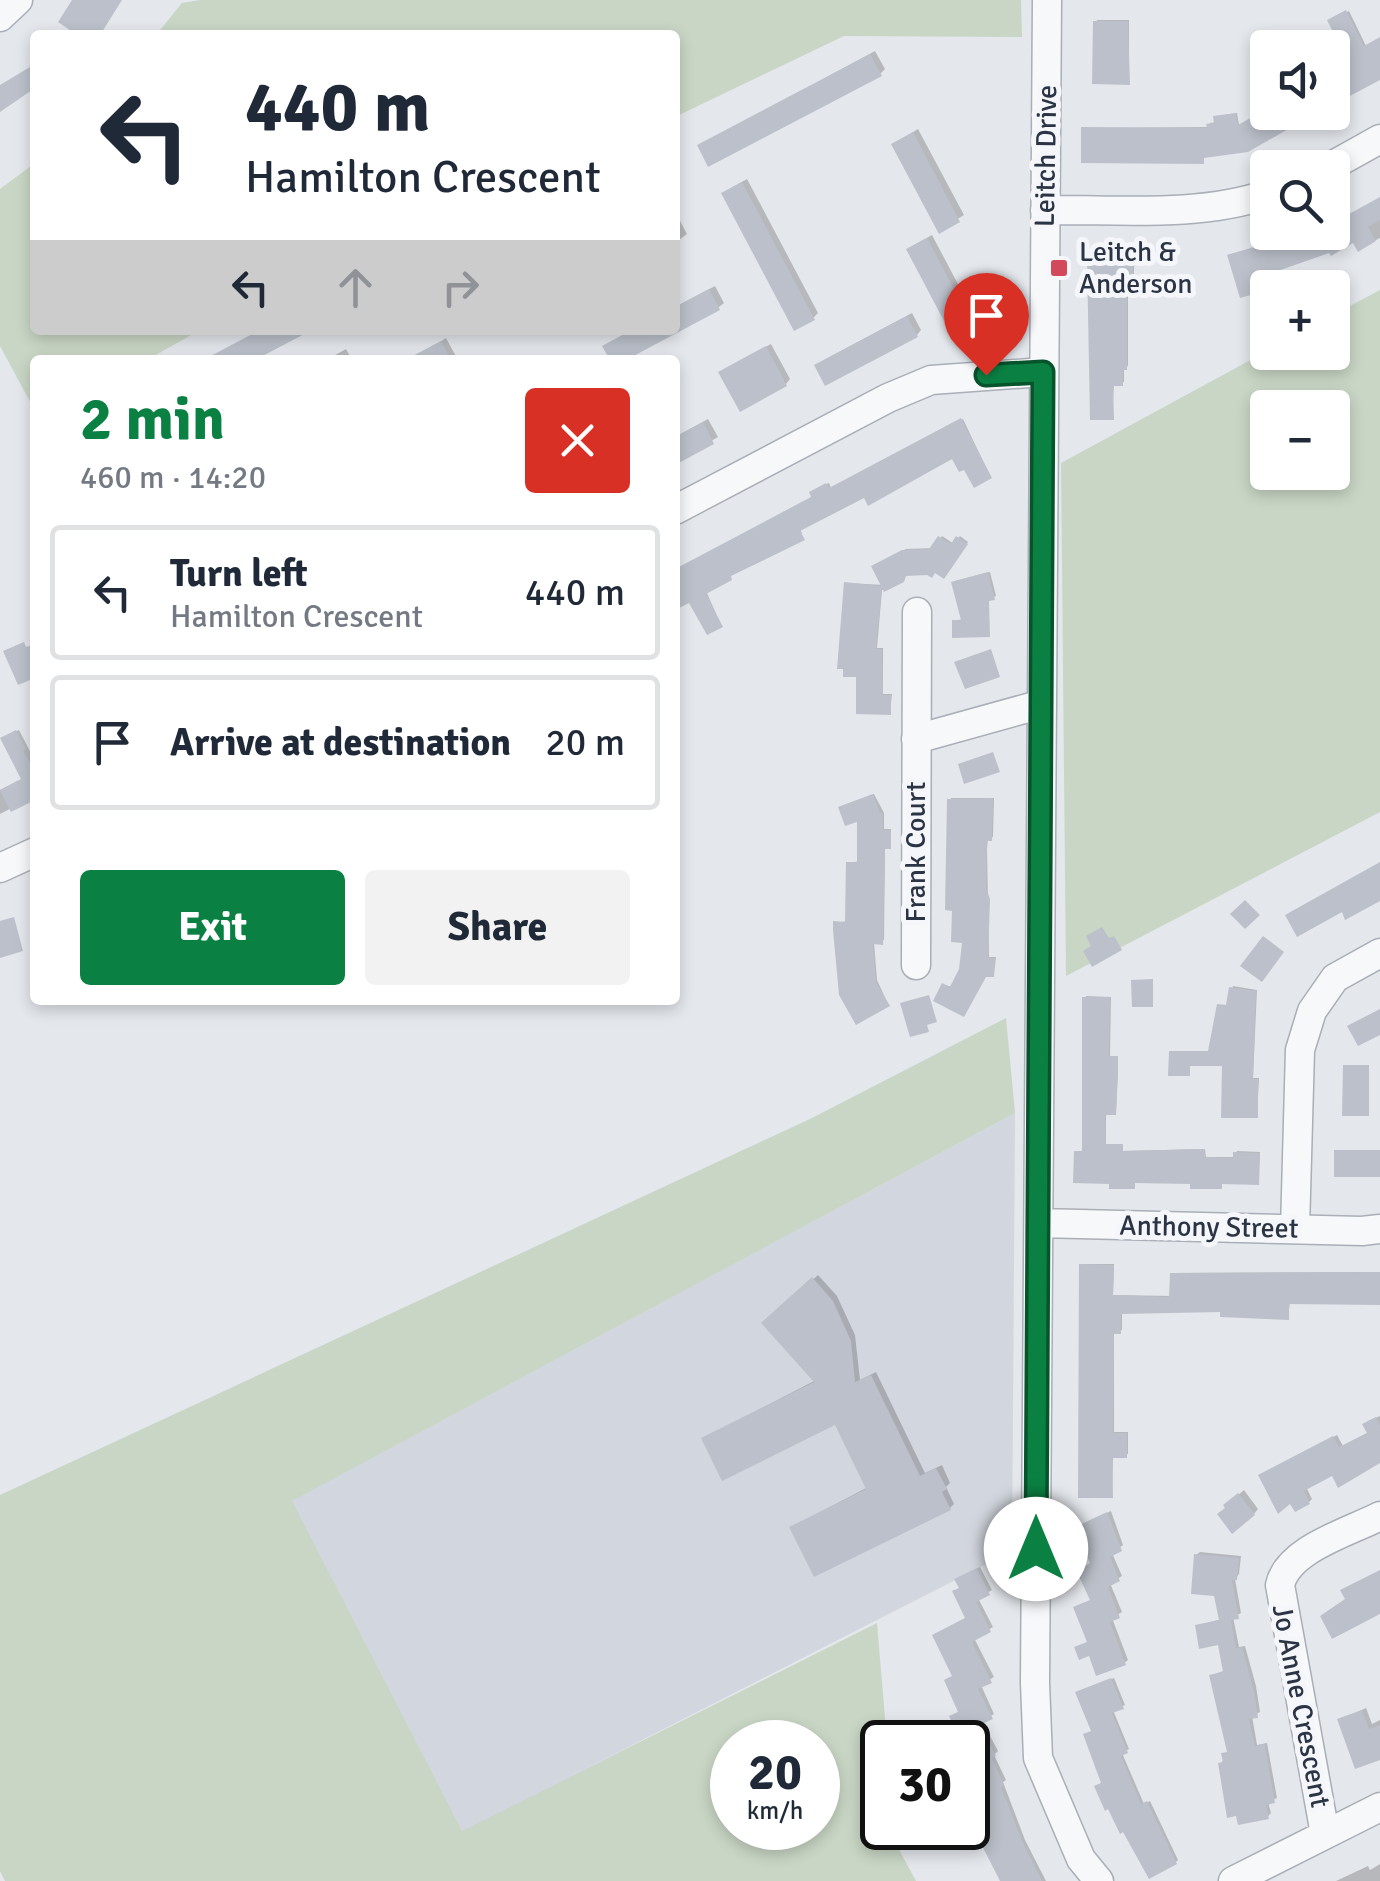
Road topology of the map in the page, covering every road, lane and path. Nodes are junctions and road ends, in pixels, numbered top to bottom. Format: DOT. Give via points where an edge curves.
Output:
graph roads {
  1 [pos="18,0"];
  2 [pos="1047,0"];
  3 [pos="0,16"];
  4 [pos="1380,139"];
  5 [pos="1350,156"];
  6 [pos="1250,200"];
  7 [pos="1045,210"];
  8 [pos="1043,372"];
  9 [pos="680,507"];
  10 [pos="917,612"];
  11 [pos="1042,704"];
  12 [pos="916,740"];
  13 [pos="30,854"];
  14 [pos="0,868"];
  15 [pos="1380,953"];
  16 [pos="916,966"];
  17 [pos="1038,1223"];
  18 [pos="1295,1229"];
  19 [pos="1380,1229"];
  20 [pos="1380,1516"];
  21 [pos="1380,1807"];
  22 [pos="1325,1834"];
  23 [pos="1099,1881"];
  24 [pos="1232,1881"];
  1 -- 3 [label="street"];
  2 -- 7 [label="street, Leitch Drive"];
  4 -- 5 [label="street"];
  6 -- 7 [label="street" via="1196,208"];
  7 -- 8 [label="street, Leitch Drive"];
  8 -- 9 [label="street" via="931,380"];
  8 -- 11 [label="street, Leitch Drive"];
  10 -- 12 [label="street, Frank Court"];
  11 -- 12 [label="street"];
  11 -- 17 [label="street, Leitch Drive"];
  12 -- 16 [label="street, Frank Court"];
  13 -- 14 [label="street"];
  15 -- 18 [label="street" via="1335,978 1312,1011 1300,1050"];
  17 -- 18 [label="street, Anthony Street"];
  17 -- 23 [label="street, Leitch Drive" via="1038,1758 1080,1859"];
  18 -- 19 [label="street, Anthony Street"];
  20 -- 22 [label="street, Jo Anne Crescent" via="1297,1557 1280,1585"];
  21 -- 22 [label="street"];
  22 -- 24 [label="street"];
}
